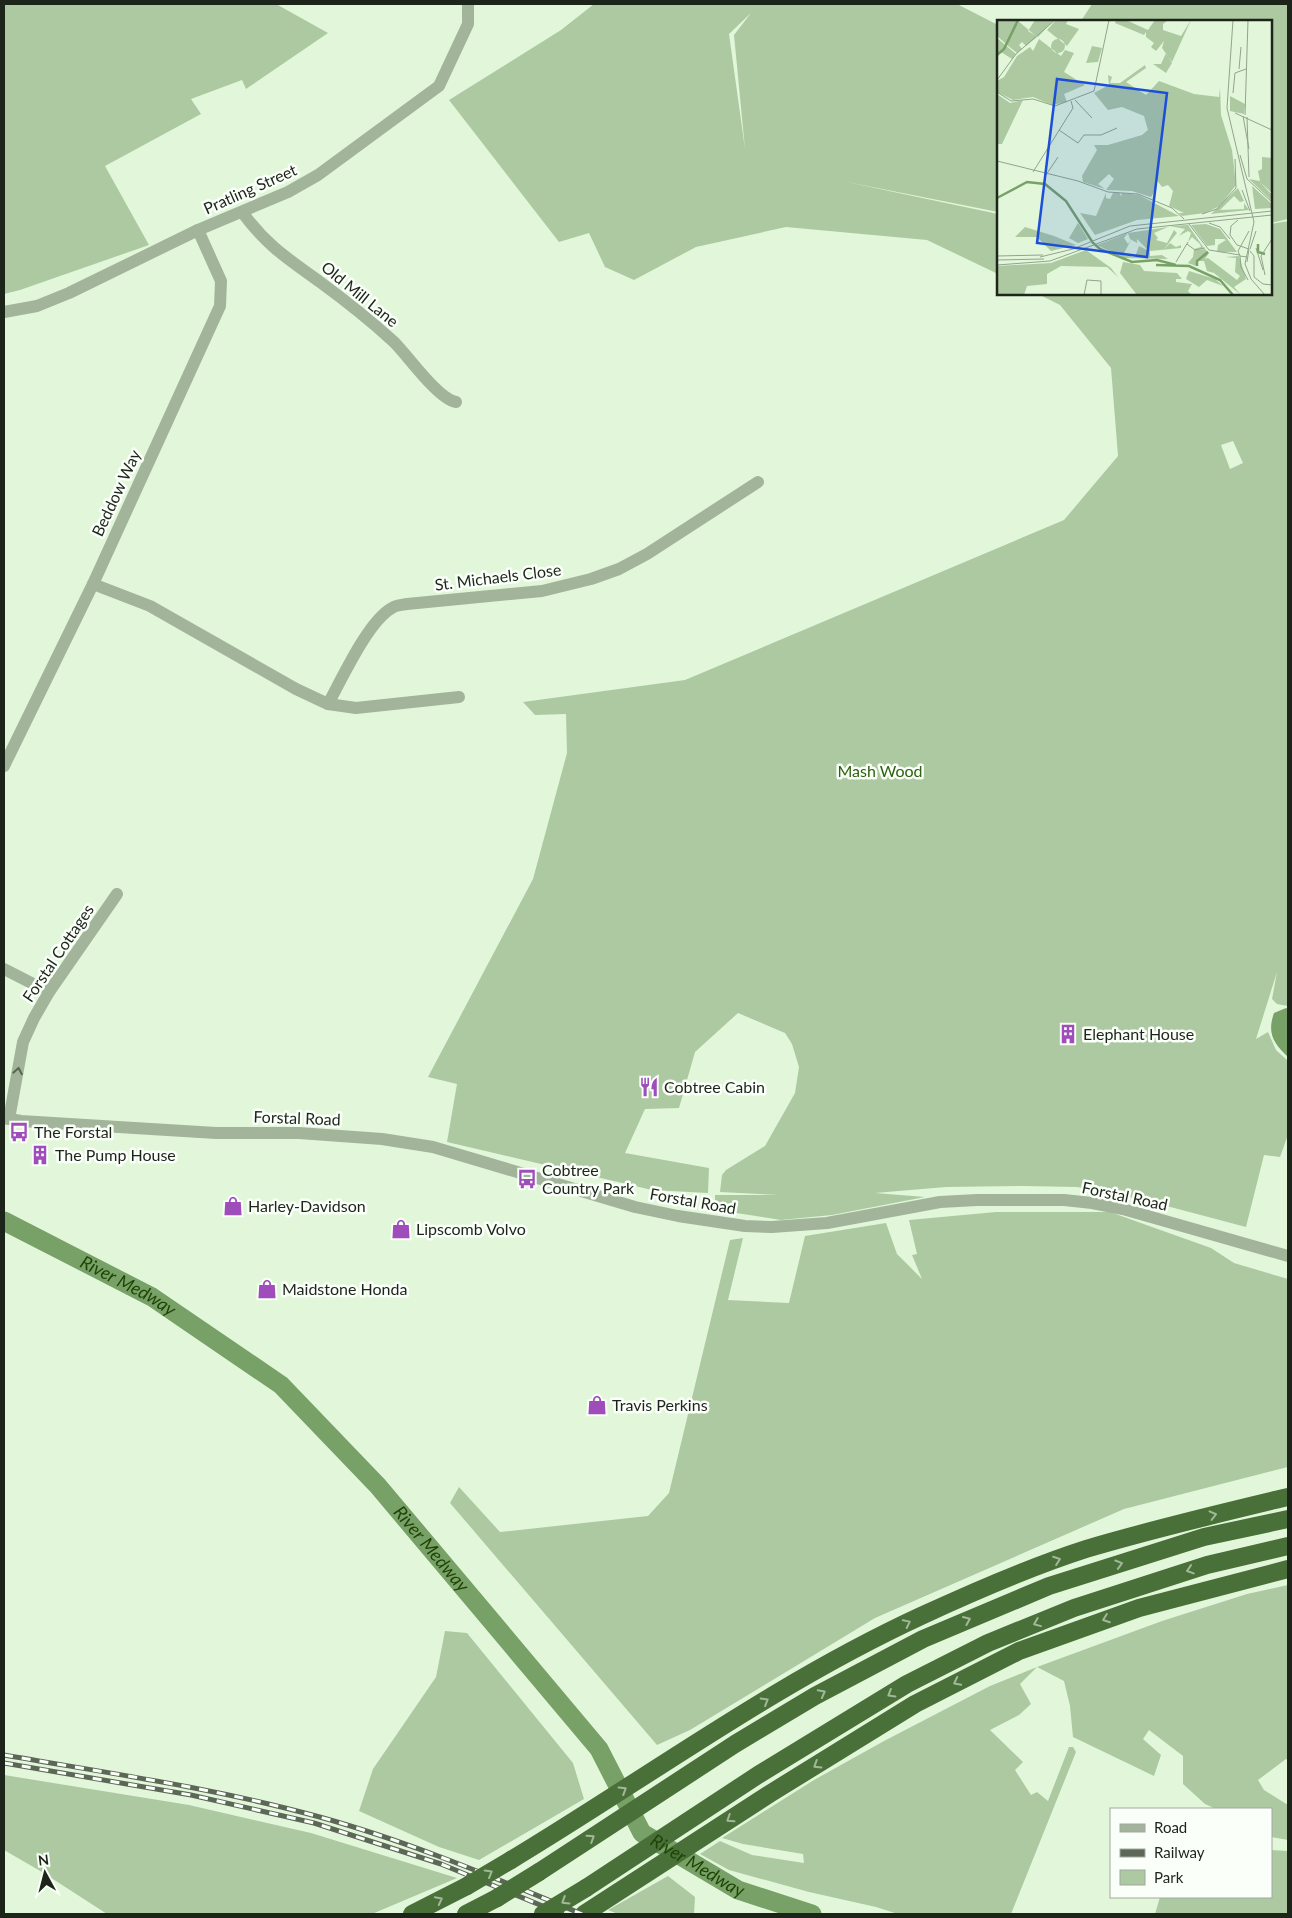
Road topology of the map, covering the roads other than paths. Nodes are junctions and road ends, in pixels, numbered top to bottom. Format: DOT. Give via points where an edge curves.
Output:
graph roads {
  1 [pos="468,4"];
  2 [pos="242,212"];
  3 [pos="198,230"];
  4 [pos="4,312"];
  5 [pos="456,402"];
  6 [pos="758,482"];
  7 [pos="93,584"];
  8 [pos="459,697"];
  9 [pos="328,704"];
  10 [pos="4,766"];
  11 [pos="117,894"];
  12 [pos="4,969"];
  13 [pos="49,992"];
  14 [pos="6,1118"];
  15 [pos="1288,1256"];
  16 [pos="1288,1497"];
  17 [pos="1288,1519"];
  18 [pos="1288,1546"];
  19 [pos="1288,1569"];
  20 [pos="412,1914"];
  21 [pos="466,1914"];
  22 [pos="543,1914"];
  23 [pos="584,1914"];
  1 -- 2 [label="street, Pratling Street" via="468,24 439,86 318,175"];
  2 -- 3 [label="street, Pratling Street"];
  2 -- 5 [label="street, Old Mill Lane" via="268,243 370,320 404,352 438,392"];
  3 -- 4 [label="street, Pratling Street" via="69,294 37,306"];
  3 -- 7 [label="street, Beddow Way" via="221,281 220,306"];
  6 -- 9 [label="street, St. Michaels Close" via="647,554 591,579 542,590 392,608 377,621 363,641"];
  7 -- 9 [label="street" via="150,606 296,690"];
  7 -- 10 [label="street, Beddow Way"];
  8 -- 9 [label="street" via="356,708"];
  11 -- 13 [label="street, Forstal Cottages"];
  12 -- 13 [label="street"];
  14 -- 13 [label="street, Forstal Cottages, one-way" via="23,1042"];
  14 -- 15 [label="street, Forstal Road" via="216,1133 299,1133 382,1139 433,1147 635,1207 745,1226 827,1223 949,1202 1064,1200 1092,1203"];
  20 -- 16 [label="highway, one-way, bridge" via="511,1860 818,1669 912,1620 1084,1550"];
  21 -- 17 [label="highway, one-way, bridge" via="545,1869 735,1744 815,1696 923,1639 1049,1586 1204,1537"];
  18 -- 22 [label="highway, one-way, bridge" via="1207,1565 1074,1608 988,1644 907,1684 758,1775"];
  19 -- 23 [label="highway, one-way" via="1139,1608 1019,1651 915,1704"];
}
